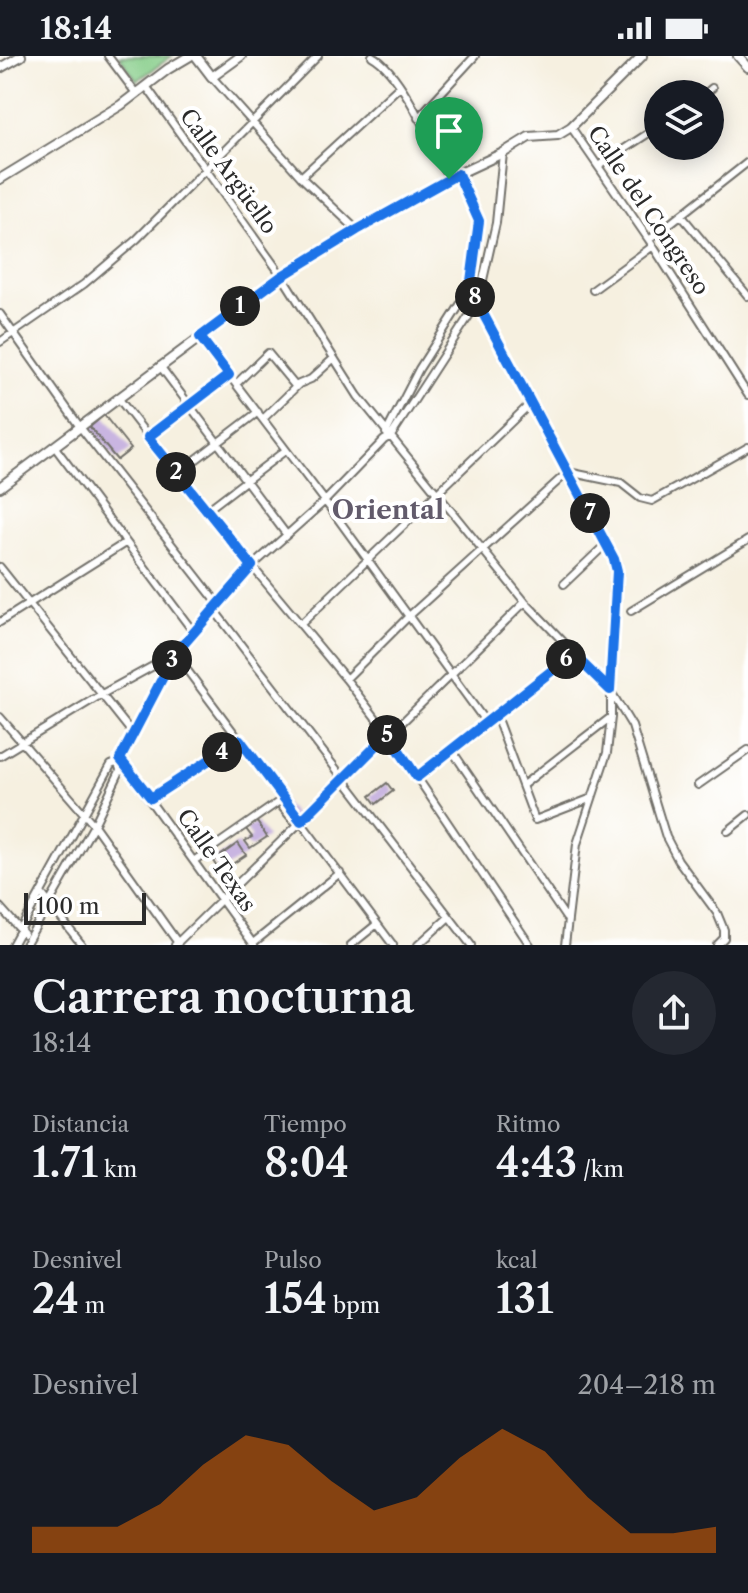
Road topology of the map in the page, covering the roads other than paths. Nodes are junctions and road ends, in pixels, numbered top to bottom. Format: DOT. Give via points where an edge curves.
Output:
graph roads {
  1 [pos="21,56"];
  2 [pos="108,56"];
  3 [pos="193,56"];
  4 [pos="241,56"];
  5 [pos="318,56"];
  6 [pos="372,56"];
  7 [pos="475,56"];
  8 [pos="642,56"];
  9 [pos="738,56"];
  10 [pos="748,67"];
  11 [pos="0,68"];
  12 [pos="212,77"];
  13 [pos="146,86"];
  14 [pos="400,86"];
  15 [pos="135,92"];
  16 [pos="418,118"];
  17 [pos="251,124"];
  18 [pos="571,127"];
  19 [pos="644,136"];
  20 [pos="503,153"];
  21 [pos="748,162"];
  22 [pos="598,166"];
  23 [pos="206,171"];
  24 [pos="453,176"];
  25 [pos="301,177"];
  26 [pos="0,179"];
  27 [pos="681,215"];
  28 [pos="357,230"];
  29 [pos="651,243"];
  30 [pos="282,276"];
  31 [pos="470,289"];
  32 [pos="593,290"];
  33 [pos="748,296"];
  34 [pos="478,302"];
  35 [pos="0,314"];
  36 [pos="13,333"];
  37 [pos="200,337"];
  38 [pos="0,342"];
  39 [pos="333,359"];
  40 [pos="160,366"];
  41 [pos="229,375"];
  42 [pos="236,384"];
  43 [pos="296,387"];
  44 [pos="748,395"];
  45 [pos="119,399"];
  46 [pos="532,402"];
  47 [pos="189,406"];
  48 [pos="260,416"];
  49 [pos="80,427"];
  50 [pos="389,433"];
  51 [pos="148,437"];
  52 [pos="217,442"];
  53 [pos="54,446"];
  54 [pos="748,447"];
  55 [pos="286,450"];
  56 [pos="568,472"];
  57 [pos="177,474"];
  58 [pos="245,480"];
  59 [pos="0,487"];
  60 [pos="439,493"];
  61 [pos="325,501"];
  62 [pos="206,511"];
  63 [pos="286,534"];
  64 [pos="748,540"];
  65 [pos="125,543"];
  66 [pos="607,543"];
  67 [pos="482,549"];
  68 [pos="367,562"];
  69 [pos="252,566"];
  70 [pos="0,567"];
  71 [pos="564,584"];
  72 [pos="525,602"];
  73 [pos="29,603"];
  74 [pos="217,608"];
  75 [pos="631,611"];
  76 [pos="408,617"];
  77 [pos="0,622"];
  78 [pos="301,624"];
  79 [pos="195,634"];
  80 [pos="175,654"];
  81 [pos="573,654"];
  82 [pos="452,675"];
  83 [pos="346,679"];
  84 [pos="610,690"];
  85 [pos="102,694"];
  86 [pos="496,716"];
  87 [pos="0,717"];
  88 [pos="611,717"];
  89 [pos="485,721"];
  90 [pos="133,734"];
  91 [pos="388,734"];
  92 [pos="240,740"];
  93 [pos="22,743"];
  94 [pos="451,749"];
  95 [pos="748,750"];
  96 [pos="0,756"];
  97 [pos="120,760"];
  98 [pos="417,777"];
  99 [pos="343,779"];
  100 [pos="523,785"];
  101 [pos="698,785"];
  102 [pos="151,798"];
  103 [pos="284,798"];
  104 [pos="592,798"];
  105 [pos="84,814"];
  106 [pos="748,815"];
  107 [pos="301,821"];
  108 [pos="94,825"];
  109 [pos="728,831"];
  110 [pos="195,860"];
  111 [pos="340,873"];
  112 [pos="42,894"];
  113 [pos="222,899"];
  114 [pos="51,905"];
  115 [pos="0,907"];
  116 [pos="449,917"];
  117 [pos="567,918"];
  118 [pos="377,924"];
  119 [pos="22,932"];
  120 [pos="27,942"];
  121 [pos="177,944"];
  122 [pos="254,944"];
  123 [pos="12,945"];
  124 [pos="82,945"];
  125 [pos="351,945"];
  126 [pos="393,945"];
  127 [pos="418,945"];
  128 [pos="471,945"];
  129 [pos="530,945"];
  130 [pos="565,945"];
  131 [pos="717,945"];
  1 -- 11 [label="street"];
  2 -- 15 [label="street"];
  3 -- 12 [label="street"];
  3 -- 13 [label="street"];
  4 -- 12 [label="street"];
  5 -- 17 [label="street"];
  6 -- 14 [label="street"];
  7 -- 16 [label="street"];
  8 -- 18 [label="street"];
  9 -- 10 [label="street"];
  12 -- 17 [label="street"];
  13 -- 15 [label="street"];
  13 -- 23 [label="street, Calle Argüello"];
  14 -- 16 [label="street"];
  14 -- 25 [label="street"];
  15 -- 26 [label="street"];
  16 -- 24 [label="street"];
  17 -- 23 [label="street"];
  17 -- 25 [label="street"];
  18 -- 20 [label="street" via="558,135 529,137"];
  18 -- 22 [label="street, Calle del Congreso"];
  19 -- 22 [label="street"];
  20 -- 24 [label="street"];
  20 -- 34 [label="street" via="496,223"];
  21 -- 27 [label="street"];
  22 -- 29 [label="street, Calle del Congreso"];
  23 -- 30 [label="street, Calle Argüello"];
  23 -- 36 [label="street" via="127,248"];
  24 -- 28 [label="street"];
  24 -- 31 [label="street" via="479,221"];
  25 -- 28 [label="street"];
  27 -- 29 [label="street"];
  27 -- 33 [label="street"];
  28 -- 30 [label="street"];
  29 -- 32 [label="street"];
  29 -- 44 [label="street, Calle del Congreso"];
  30 -- 37 [label="street"];
  30 -- 39 [label="street, Calle Argüello"];
  31 -- 34 [label="street"];
  31 -- 50 [label="street" via="419,369"];
  34 -- 46 [label="street"];
  34 -- 50 [label="street"];
  35 -- 36 [label="street"];
  36 -- 38 [label="street"];
  36 -- 49 [label="street"];
  37 -- 40 [label="street"];
  37 -- 41 [label="street"];
  39 -- 43 [label="street"];
  39 -- 50 [label="street, Calle Argüello"];
  40 -- 45 [label="street"];
  40 -- 47 [label="street"];
  41 -- 42 [label="street"];
  41 -- 47 [label="street"];
  42 -- 43 [label="street" via="268,353"];
  42 -- 48 [label="street"];
  43 -- 48 [label="street"];
  45 -- 49 [label="street"];
  45 -- 51 [label="street"];
  46 -- 56 [label="street"];
  46 -- 60 [label="street"];
  47 -- 51 [label="street"];
  47 -- 52 [label="street"];
  48 -- 52 [label="street"];
  48 -- 55 [label="street"];
  49 -- 53 [label="street"];
  49 -- 74 [label="street"];
  50 -- 60 [label="street, Calle Argüello"];
  50 -- 61 [label="street"];
  51 -- 57 [label="street"];
  52 -- 57 [label="street"];
  52 -- 58 [label="street"];
  53 -- 59 [label="street"];
  53 -- 65 [label="street"];
  54 -- 56 [label="street" via="652,501 621,483"];
  55 -- 58 [label="street"];
  55 -- 61 [label="street"];
  56 -- 66 [label="street"];
  56 -- 67 [label="street"];
  57 -- 62 [label="street"];
  58 -- 62 [label="street"];
  58 -- 63 [label="street"];
  60 -- 67 [label="street, Calle Argüello"];
  60 -- 68 [label="street"];
  61 -- 63 [label="street"];
  61 -- 68 [label="street"];
  62 -- 69 [label="street"];
  63 -- 69 [label="street"];
  64 -- 75 [label="street"];
  65 -- 73 [label="street"];
  65 -- 79 [label="street"];
  66 -- 71 [label="street"];
  66 -- 84 [label="street" via="617,571"];
  67 -- 72 [label="street, Calle Argüello"];
  67 -- 76 [label="street"];
  68 -- 76 [label="street"];
  68 -- 78 [label="street"];
  69 -- 74 [label="street"];
  69 -- 78 [label="street"];
  70 -- 73 [label="street"];
  72 -- 81 [label="street, Calle Argüello"];
  72 -- 82 [label="street"];
  73 -- 77 [label="street"];
  73 -- 85 [label="street"];
  74 -- 79 [label="street"];
  74 -- 99 [label="street"];
  76 -- 82 [label="street"];
  76 -- 83 [label="street"];
  78 -- 83 [label="street"];
  79 -- 80 [label="street"];
  80 -- 85 [label="street"];
  80 -- 90 [label="street"];
  80 -- 92 [label="street"];
  81 -- 84 [label="street, Calle Argüello"];
  81 -- 86 [label="street"];
  82 -- 89 [label="street"];
  82 -- 91 [label="street"];
  83 -- 91 [label="street"];
  84 -- 88 [label="street"];
  84 -- 131 [label="street, Calle Argüello" via="632,726 666,837 717,913 724,930"];
  85 -- 90 [label="street"];
  85 -- 93 [label="street"];
  86 -- 89 [label="street"];
  86 -- 100 [label="street"];
  87 -- 93 [label="street"];
  88 -- 100 [label="street"];
  88 -- 104 [label="street" via="607,753"];
  89 -- 94 [label="street"];
  90 -- 97 [label="street"];
  91 -- 98 [label="street"];
  91 -- 99 [label="street"];
  92 -- 102 [label="street"];
  92 -- 103 [label="street"];
  93 -- 96 [label="street"];
  93 -- 105 [label="street"];
  94 -- 98 [label="street"];
  94 -- 117 [label="street"];
  95 -- 101 [label="street"];
  97 -- 102 [label="street, Calle Texas"];
  97 -- 105 [label="street" via="111,765"];
  97 -- 108 [label="street" via="120,771"];
  98 -- 129 [label="street"];
  99 -- 107 [label="street"];
  99 -- 116 [label="street"];
  100 -- 104 [label="street" via="535,820"];
  102 -- 110 [label="street, Calle Texas"];
  103 -- 107 [label="street"];
  103 -- 110 [label="street"];
  104 -- 117 [label="street" via="577,844"];
  105 -- 108 [label="street"];
  105 -- 112 [label="street"];
  106 -- 109 [label="street"];
  107 -- 111 [label="street"];
  107 -- 113 [label="street"];
  108 -- 114 [label="street"];
  108 -- 121 [label="street"];
  110 -- 113 [label="street, Calle Texas"];
  111 -- 118 [label="street"];
  111 -- 122 [label="street"];
  112 -- 114 [label="street"];
  112 -- 119 [label="street"];
  113 -- 121 [label="street"];
  113 -- 122 [label="street, Calle Texas"];
  114 -- 120 [label="street"];
  114 -- 124 [label="street"];
  115 -- 119 [label="street"];
  116 -- 127 [label="street"];
  116 -- 128 [label="street"];
  117 -- 130 [label="street"];
  118 -- 125 [label="street"];
  118 -- 126 [label="street"];
  119 -- 120 [label="street"];
  119 -- 123 [label="street"];
}
